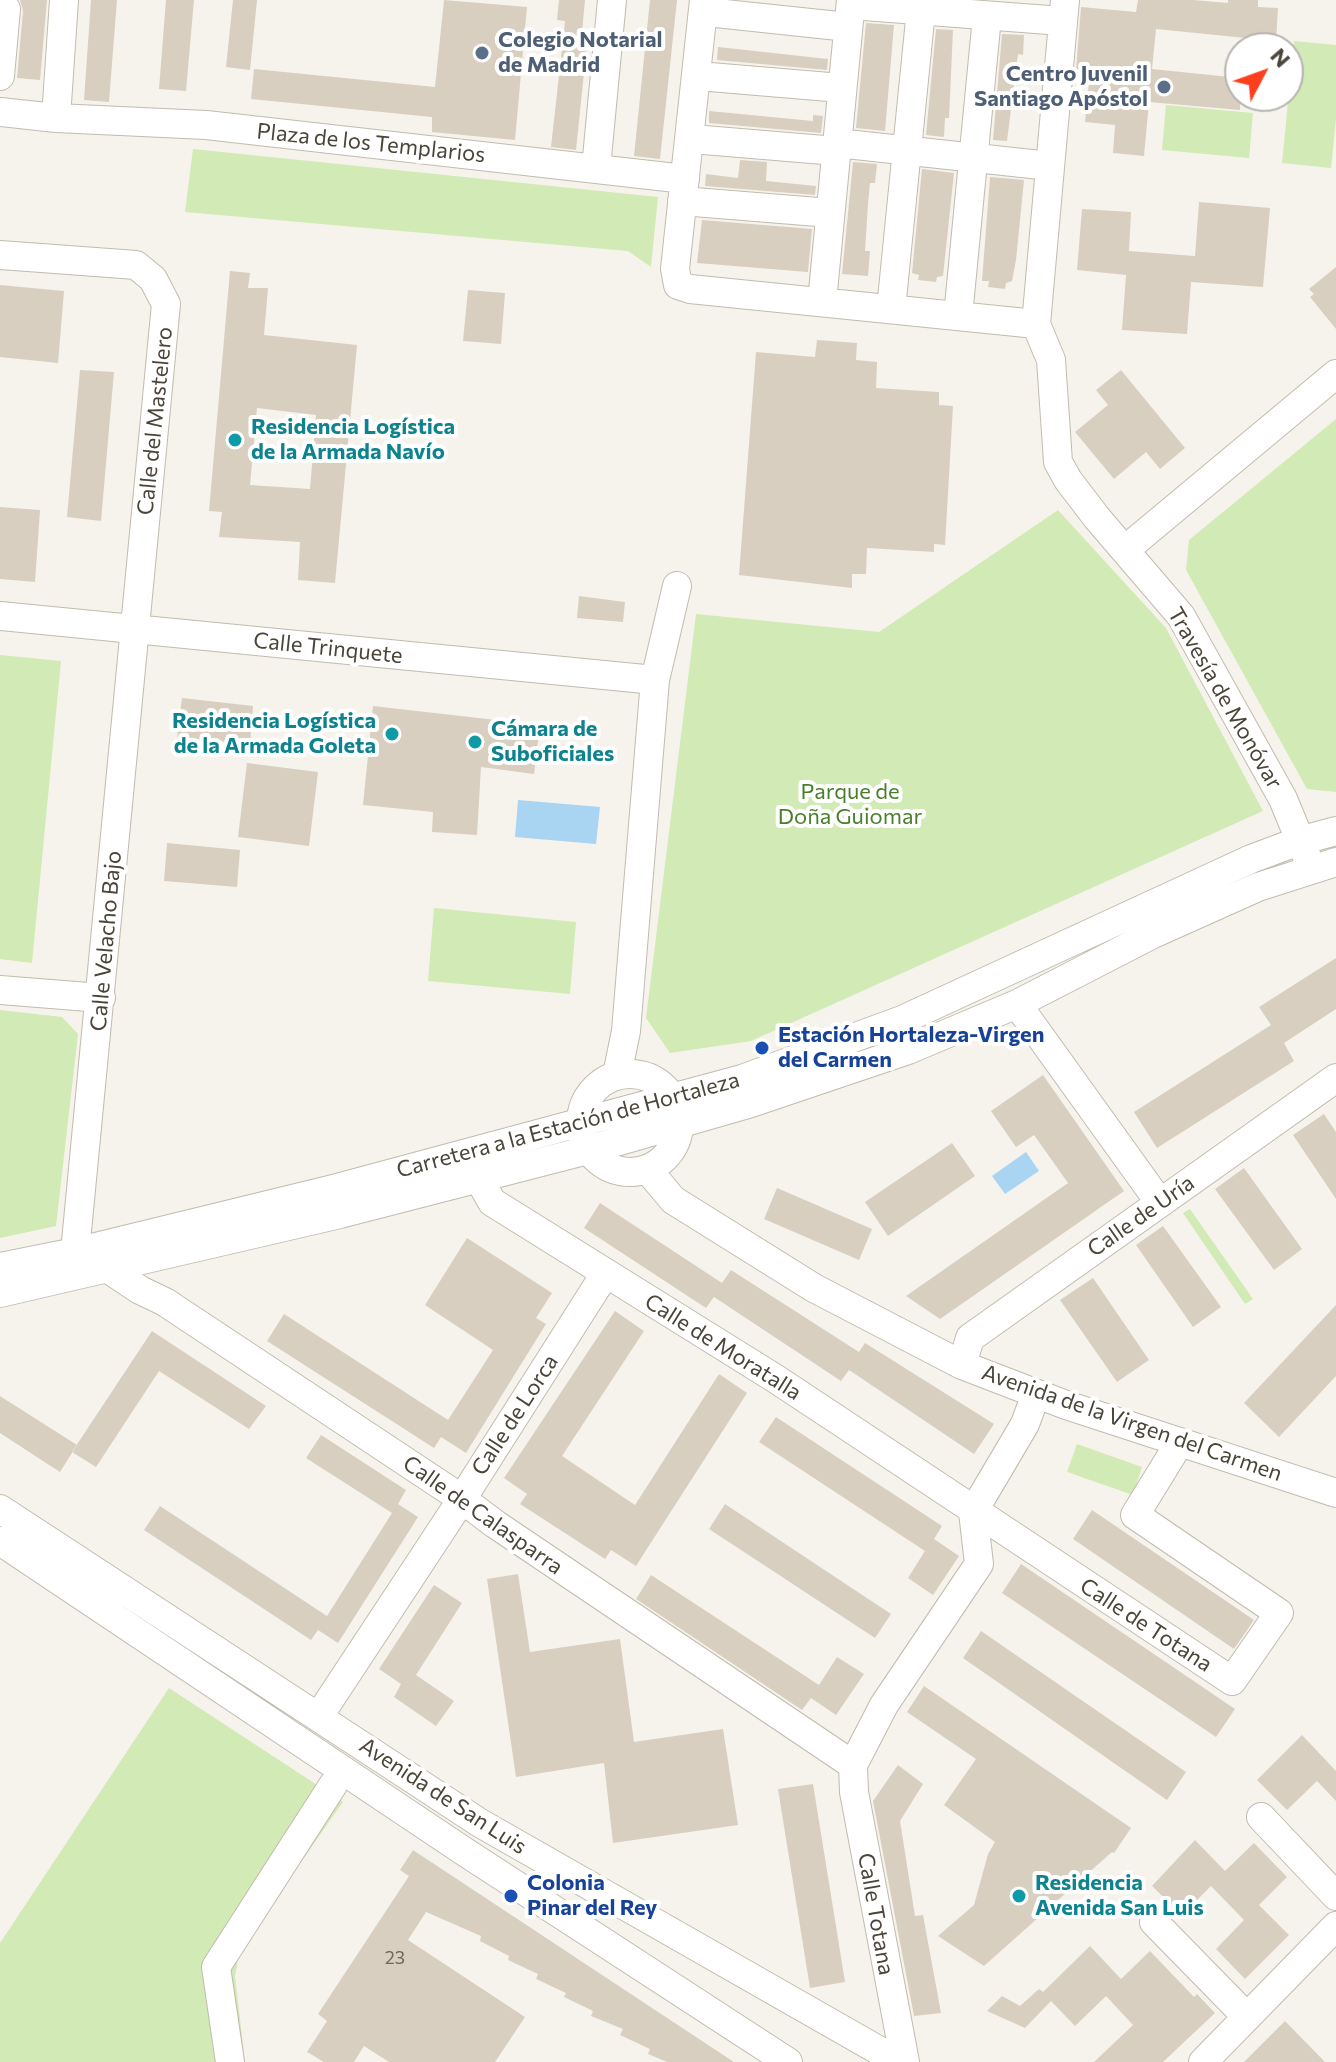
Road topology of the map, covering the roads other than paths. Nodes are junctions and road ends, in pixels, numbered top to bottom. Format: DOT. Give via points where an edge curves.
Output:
graph roads {
  1 [pos="64,0"];
  2 [pos="612,0"];
  3 [pos="4,6"];
  4 [pos="710,7"];
  5 [pos="921,10"];
  6 [pos="850,11"];
  7 [pos="1064,11"];
  8 [pos="987,17"];
  9 [pos="0,76"];
  10 [pos="710,77"];
  11 [pos="841,88"];
  12 [pos="0,112"];
  13 [pos="56,118"];
  14 [pos="704,140"];
  15 [pos="837,147"];
  16 [pos="907,150"];
  17 [pos="974,157"];
  18 [pos="1050,166"];
  19 [pos="596,168"];
  20 [pos="684,190"];
  21 [pos="830,213"];
  22 [pos="0,255"];
  23 [pos="822,302"];
  24 [pos="891,309"];
  25 [pos="958,316"];
  26 [pos="1036,324"];
  27 [pos="1336,374"];
  28 [pos="1126,549"];
  29 [pos="677,586"];
  30 [pos="0,616"];
  31 [pos="134,629"];
  32 [pos="655,680"];
  33 [pos="1336,831"];
  34 [pos="1299,841"];
  35 [pos="1325,865"];
  36 [pos="0,990"];
  37 [pos="101,998"];
  38 [pos="1017,1004"];
  39 [pos="617,1075"];
  40 [pos="1332,1086"];
  41 [pos="672,1097"];
  42 [pos="580,1123"];
  43 [pos="679,1124"];
  44 [pos="588,1150"];
  45 [pos="648,1170"];
  46 [pos="479,1179"];
  47 [pos="1160,1203"];
  48 [pos="75,1252"];
  49 [pos="0,1267"];
  50 [pos="110,1270"];
  51 [pos="605,1274"];
  52 [pos="0,1293"];
  53 [pos="962,1365"];
  54 [pos="1036,1394"];
  55 [pos="1180,1442"];
  56 [pos="1336,1493"];
  57 [pos="462,1499"];
  58 [pos="0,1509"];
  59 [pos="973,1512"];
  60 [pos="0,1541"];
  61 [pos="319,1716"];
  62 [pos="853,1765"];
  63 [pos="333,1785"];
  64 [pos="1261,1817"];
  65 [pos="1336,1896"];
  66 [pos="1154,1922"];
  67 [pos="1336,1926"];
  68 [pos="1246,2016"];
  69 [pos="230,2062"];
  70 [pos="788,2062"];
  71 [pos="902,2062"];
  72 [pos="1203,2062"];
  1 -- 13 [label="street"];
  2 -- 19 [label="street"];
  3 -- 9 [label="street"];
  4 -- 6 [label="street"];
  4 -- 20 [label="street"];
  5 -- 6 [label="street"];
  5 -- 8 [label="street"];
  5 -- 16 [label="street"];
  6 -- 11 [label="street"];
  7 -- 8 [label="street"];
  7 -- 18 [label="street"];
  8 -- 17 [label="street"];
  10 -- 11 [label="street"];
  11 -- 15 [label="street"];
  12 -- 13 [label="street, Plaza de los Templarios"];
  13 -- 19 [label="street, Plaza de los Templarios" via="206,125"];
  14 -- 15 [label="street"];
  15 -- 16 [label="street"];
  15 -- 21 [label="street"];
  16 -- 17 [label="street"];
  16 -- 24 [label="street"];
  17 -- 18 [label="street"];
  17 -- 25 [label="street"];
  18 -- 26 [label="street"];
  19 -- 20 [label="street, Plaza de los Templarios"];
  20 -- 21 [label="street, Plaza de los Templarios"];
  20 -- 23 [label="street" via="675,269 678,285"];
  21 -- 23 [label="street"];
  22 -- 31 [label="street, Calle del Mastelero" via="136,265 153,279 166,304"];
  23 -- 24 [label="street"];
  24 -- 25 [label="street"];
  25 -- 26 [label="street"];
  26 -- 28 [label="street, Travesía de Monóvar" via="1051,360 1058,462"];
  27 -- 28 [label="street"];
  28 -- 34 [label="street, Travesía de Monóvar" via="1181,616 1283,799"];
  29 -- 32 [label="street"];
  30 -- 31 [label="street, Calle Trinquete"];
  31 -- 32 [label="street, Calle Trinquete"];
  31 -- 37 [label="street, Calle Velacho Bajo"];
  32 -- 39 [label="street" via="626,1031"];
  33 -- 34 [label="street, Carretera a la Estación de Hortaleza"];
  34 -- 35 [label="street, Travesía de Monóvar"];
  34 -- 41 [label="street, Carretera a la Estación de Hortaleza" via="902,1020 742,1079"];
  35 -- 38 [label="street, Carretera a la Estación de Hortaleza" via="1258,887 1153,934"];
  36 -- 37 [label="street"];
  37 -- 48 [label="street, Calle Velacho Bajo"];
  38 -- 43 [label="street, Carretera a la Estación de Hortaleza" via="908,1050"];
  38 -- 47 [label="street"];
  39 -- 41 [label="street" via="648,1077"];
  39 -- 42 [label="street" via="590,1093"];
  40 -- 47 [label="street, Calle de Uría"];
  41 -- 42 [label="street, Carretera a la Estación de Hortaleza"];
  41 -- 43 [label="street"];
  42 -- 44 [label="street"];
  42 -- 48 [label="street, Carretera a la Estación de Hortaleza"];
  43 -- 44 [label="street, Carretera a la Estación de Hortaleza"];
  43 -- 45 [label="street" via="670,1152"];
  44 -- 45 [label="street" via="614,1170"];
  44 -- 46 [label="street, Carretera a la Estación de Hortaleza"];
  45 -- 53 [label="street, Avenida de la Virgen del Carmen" via="673,1200 814,1288"];
  46 -- 50 [label="street, Carretera a la Estación de Hortaleza"];
  46 -- 51 [label="street, Calle de Moratalla" via="492,1202"];
  47 -- 53 [label="street, Calle de Uría" via="970,1338"];
  48 -- 49 [label="street, Carretera a la Estación de Hortaleza"];
  50 -- 52 [label="street, Carretera a la Estación de Hortaleza"];
  50 -- 57 [label="street, Calle de Calasparra"];
  51 -- 57 [label="street, Calle de Lorca"];
  51 -- 59 [label="street, Calle de Moratalla" via="776,1379"];
  53 -- 54 [label="street, Avenida de la Virgen del Carmen"];
  54 -- 55 [label="street, Avenida de la Virgen del Carmen"];
  54 -- 59 [label="street" via="1025,1424"];
  55 -- 56 [label="street, Avenida de la Virgen del Carmen"];
  55 -- 59 [label="street, Calle de Totana" via="1135,1515 1279,1613 1232,1681"];
  57 -- 61 [label="street, Calle de Lorca"];
  57 -- 62 [label="street, Calle de Calasparra"];
  58 -- 61 [label="street, Avenida de San Luis"];
  59 -- 62 [label="street" via="979,1564 884,1705"];
  60 -- 70 [label="street, Avenida de San Luis"];
  61 -- 71 [label="street, Avenida de San Luis" via="480,1823"];
  62 -- 71 [label="street, Calle Totana"];
  63 -- 69 [label="street" via="216,1967"];
  64 -- 65 [label="street"];
  66 -- 68 [label="street"];
  67 -- 68 [label="street"];
  68 -- 72 [label="street"];
}
